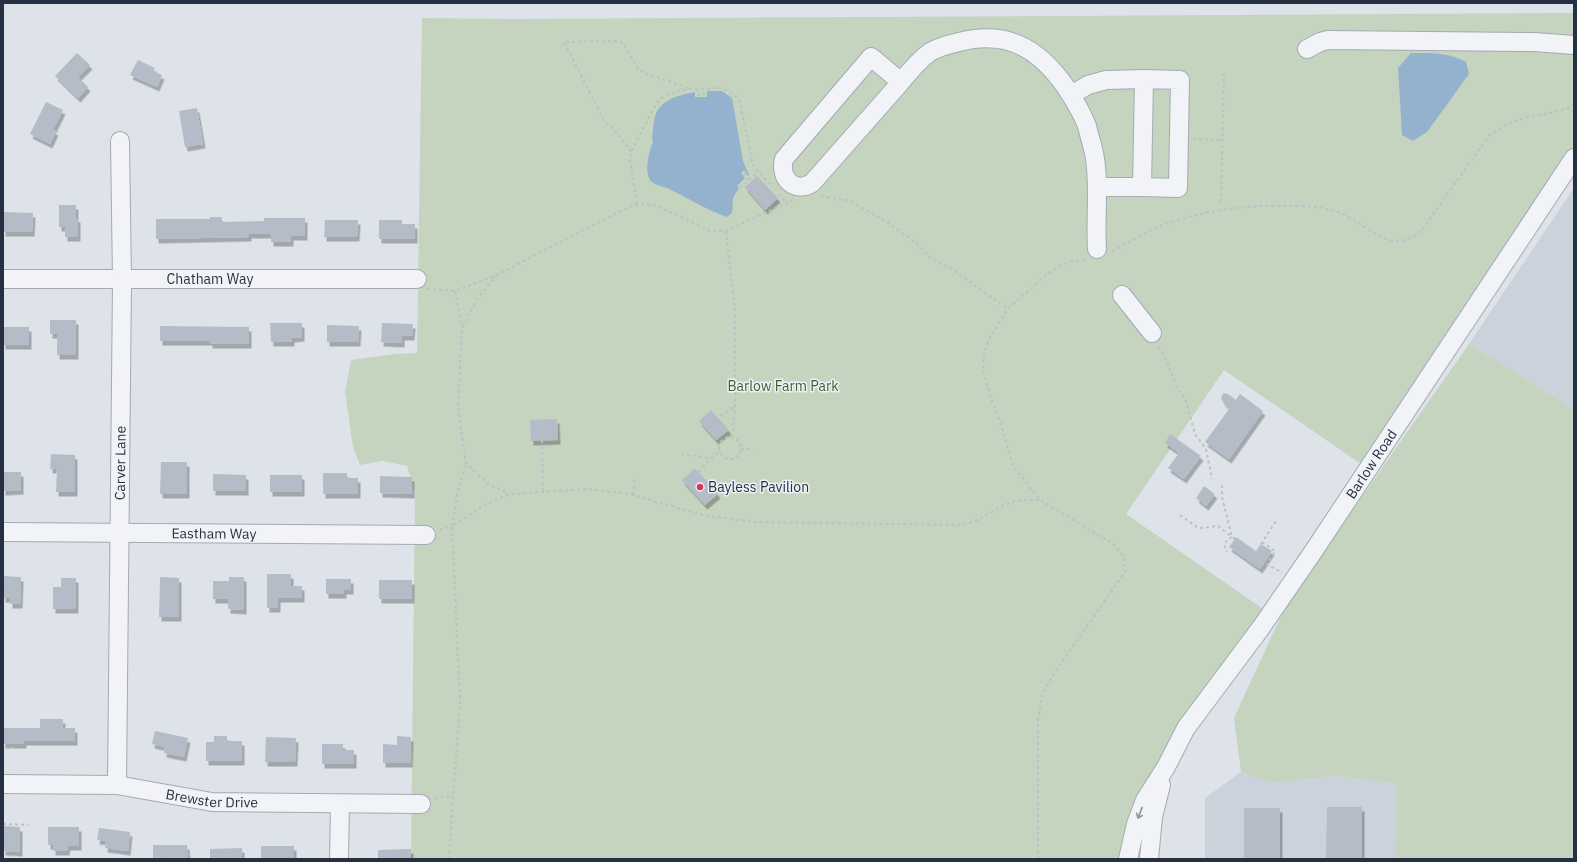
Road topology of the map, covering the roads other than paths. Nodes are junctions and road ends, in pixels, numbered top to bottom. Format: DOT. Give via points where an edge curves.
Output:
graph roads {
  1 [pos="1574,45"];
  2 [pos="1307,49"];
  3 [pos="1144,79"];
  4 [pos="901,82"];
  5 [pos="1071,95"];
  6 [pos="120,142"];
  7 [pos="1574,158"];
  8 [pos="1096,187"];
  9 [pos="1142,188"];
  10 [pos="1099,253"];
  11 [pos="3,279"];
  12 [pos="417,279"];
  13 [pos="122,280"];
  14 [pos="1122,295"];
  15 [pos="1152,333"];
  16 [pos="3,532"];
  17 [pos="118,533"];
  18 [pos="426,535"];
  19 [pos="1166,767"];
  20 [pos="3,784"];
  21 [pos="117,785"];
  22 [pos="340,804"];
  23 [pos="421,804"];
  24 [pos="339,859"];
  25 [pos="1128,859"];
  26 [pos="1149,859"];
  1 -- 2 [label="street" via="1534,42 1328,40"];
  3 -- 5 [label="street" via="1106,80 1088,85"];
  3 -- 9 [label="street"];
  3 -- 9 [label="street" via="1180,80 1178,188"];
  4 -- 4 [label="street" via="812,184 800,186 787,181 782,167 784,159 871,57"];
  4 -- 5 [label="street" via="930,52 966,40 990,38 1030,50 1045,62"];
  5 -- 8 [label="street" via="1086,124 1094,153"];
  6 -- 13 [label="street, Carver Lane"];
  7 -- 19 [label="street, Barlow Road" via="1293,581 1186,728"];
  8 -- 9 [label="street"];
  8 -- 10 [label="street" via="1095,226"];
  11 -- 13 [label="street, Chatham Way"];
  12 -- 13 [label="street, Chatham Way"];
  13 -- 17 [label="street, Carver Lane"];
  14 -- 15 [label="street"];
  16 -- 17 [label="street, Eastham Way"];
  17 -- 18 [label="street, Eastham Way"];
  17 -- 21 [label="street, Carver Lane"];
  19 -- 25 [label="street, Barlow Road, one-way" via="1145,800 1136,824"];
  19 -- 26 [label="street, Barlow Road" via="1153,817"];
  20 -- 21 [label="street, Brewster Drive"];
  21 -- 22 [label="street, Brewster Drive" via="212,802"];
  22 -- 23 [label="street, Brewster Drive"];
  22 -- 24 [label="street"];
}
